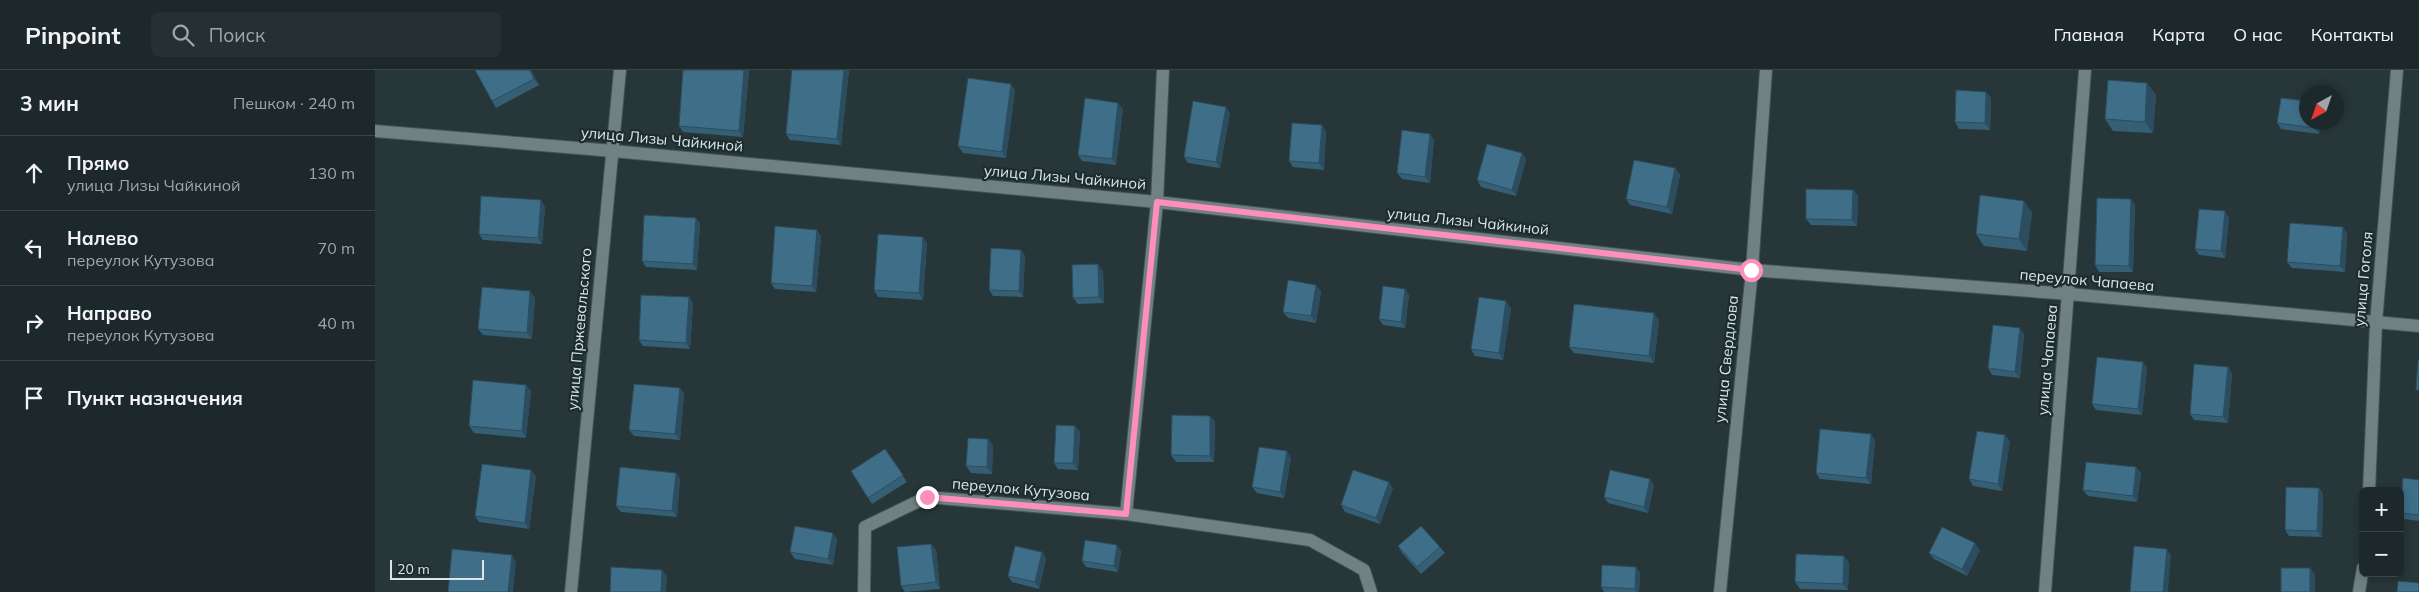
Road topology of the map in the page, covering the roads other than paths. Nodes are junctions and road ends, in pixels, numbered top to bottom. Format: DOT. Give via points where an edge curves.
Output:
graph roads {
  1 [pos="620,70"];
  2 [pos="1163,70"];
  3 [pos="1766,70"];
  4 [pos="2085,70"];
  5 [pos="2397,70"];
  6 [pos="375,131"];
  7 [pos="613,151"];
  8 [pos="1157,202"];
  9 [pos="1751,270"];
  10 [pos="2069,294"];
  11 [pos="2376,323"];
  12 [pos="2419,326"];
  13 [pos="2369,487"];
  14 [pos="1126,514"];
  15 [pos="2362,577"];
  16 [pos="571,592"];
  17 [pos="864,592"];
  18 [pos="1371,592"];
  19 [pos="1720,592"];
  20 [pos="2045,592"];
  21 [pos="2359,592"];
  1 -- 7 [label="street, улица Пржевальского"];
  2 -- 8 [label="street"];
  3 -- 9 [label="street, улица Свердлова"];
  4 -- 10 [label="street, улица Чапаева"];
  5 -- 11 [label="street, улица Гоголя"];
  6 -- 7 [label="street, улица Лизы Чайкиной"];
  7 -- 8 [label="street, улица Лизы Чайкиной"];
  7 -- 16 [label="street, улица Пржевальского"];
  8 -- 9 [label="street, улица Лизы Чайкиной"];
  8 -- 14 [label="street"];
  9 -- 10 [label="street, переулок Чапаева"];
  9 -- 19 [label="street, улица Свердлова"];
  10 -- 11 [label="street, переулок Чапаева"];
  10 -- 20 [label="street, улица Чапаева"];
  11 -- 12 [label="street, переулок Чапаева"];
  11 -- 13 [label="street, улица Гоголя"];
  14 -- 17 [label="street, переулок Кутузова" via="927,497 865,527"];
  14 -- 18 [label="street, переулок Кутузова" via="1310,540 1364,570"];
  15 -- 21 [label="street"];
}
